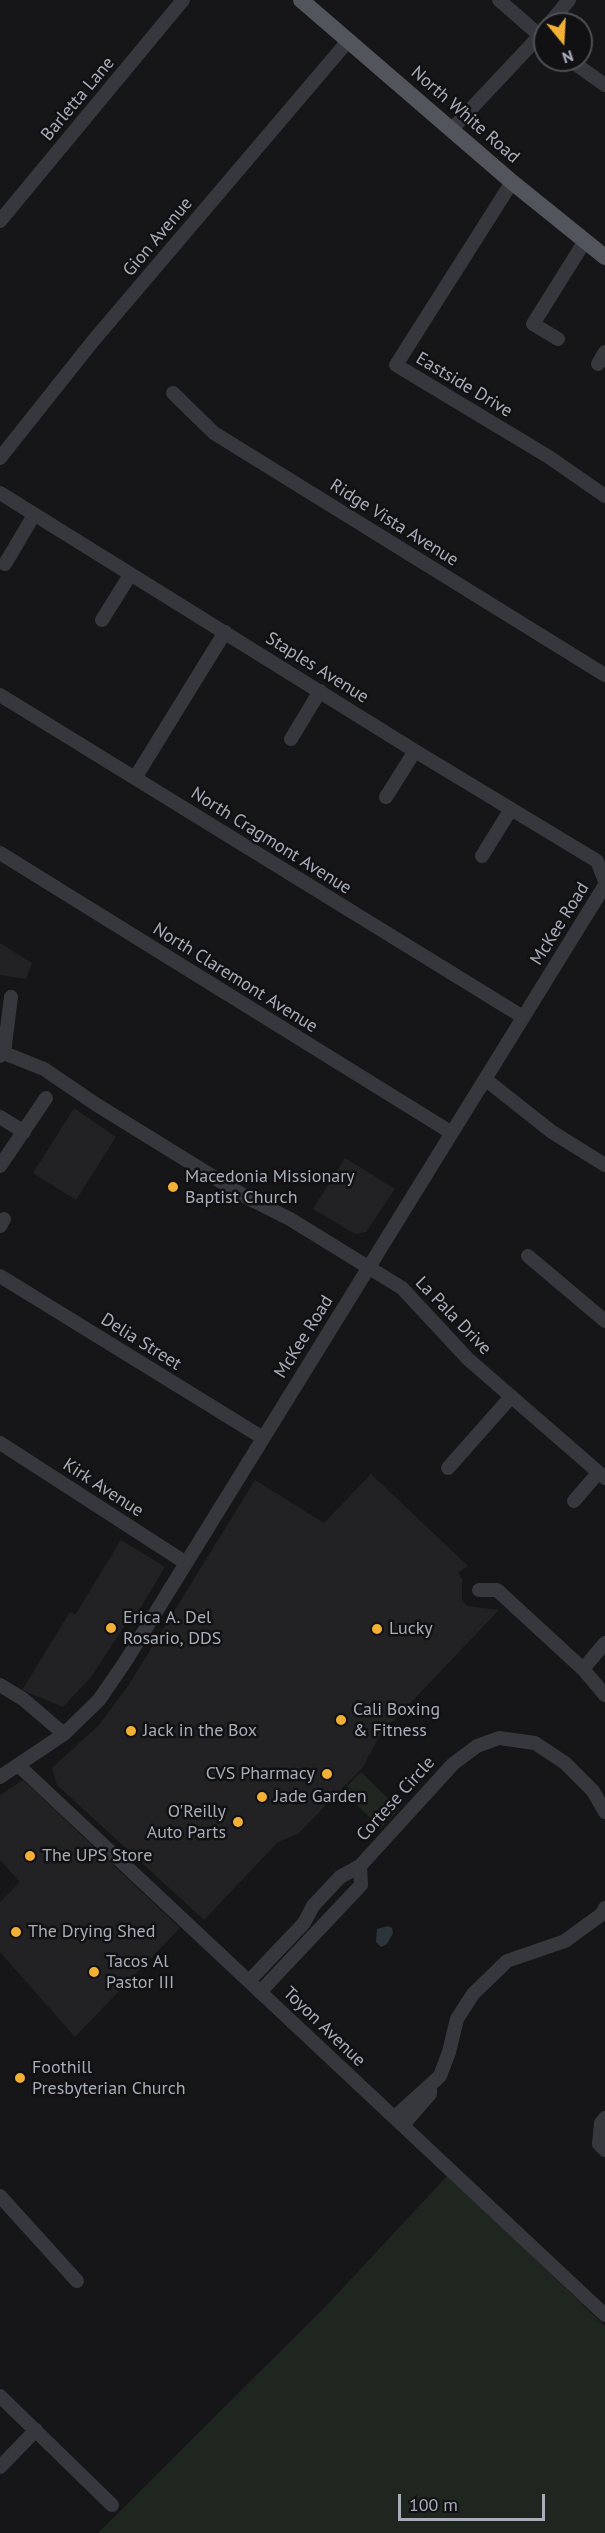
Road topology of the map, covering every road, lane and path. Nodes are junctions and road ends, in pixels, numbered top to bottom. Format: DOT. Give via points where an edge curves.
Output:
graph roads {
  1 [pos="183,0"];
  2 [pos="300,0"];
  3 [pos="499,0"];
  4 [pos="568,0"];
  5 [pos="558,12"];
  6 [pos="533,27"];
  7 [pos="348,41"];
  8 [pos="533,45"];
  9 [pos="587,72"];
  10 [pos="605,85"];
  11 [pos="452,129"];
  12 [pos="512,182"];
  13 [pos="0,222"];
  14 [pos="585,241"];
  15 [pos="605,258"];
  16 [pos="558,339"];
  17 [pos="172,393"];
  18 [pos="0,458"];
  19 [pos="0,493"];
  20 [pos="605,496"];
  21 [pos="34,514"];
  22 [pos="5,564"];
  23 [pos="130,574"];
  24 [pos="102,620"];
  25 [pos="225,632"];
  26 [pos="605,675"];
  27 [pos="320,691"];
  28 [pos="0,695"];
  29 [pos="291,739"];
  30 [pos="415,752"];
  31 [pos="135,778"];
  32 [pos="386,797"];
  33 [pos="511,809"];
  34 [pos="0,854"];
  35 [pos="482,856"];
  36 [pos="605,883"];
  37 [pos="11,997"];
  38 [pos="523,1017"];
  39 [pos="2,1054"];
  40 [pos="485,1079"];
  41 [pos="46,1098"];
  42 [pos="0,1117"];
  43 [pos="24,1132"];
  44 [pos="452,1133"];
  45 [pos="605,1165"];
  46 [pos="0,1166"];
  47 [pos="528,1256"];
  48 [pos="369,1268"];
  49 [pos="0,1276"];
  50 [pos="602,1313"];
  51 [pos="510,1398"];
  52 [pos="263,1438"];
  53 [pos="0,1443"];
  54 [pos="448,1468"];
  55 [pos="602,1476"];
  56 [pos="574,1502"];
  57 [pos="186,1563"];
  58 [pos="479,1590"];
  59 [pos="605,1643"];
  60 [pos="582,1669"];
  61 [pos="0,1685"];
  62 [pos="605,1695"];
  63 [pos="64,1734"];
  64 [pos="18,1765"];
  65 [pos="0,1777"];
  66 [pos="605,1812"];
  67 [pos="360,1866"];
  68 [pos="605,1908"];
  69 [pos="249,1981"];
  70 [pos="260,1992"];
  71 [pos="605,2118"];
  72 [pos="399,2121"];
  73 [pos="605,2150"];
  74 [pos="0,2196"];
  75 [pos="77,2282"];
  76 [pos="605,2315"];
  77 [pos="0,2396"];
  78 [pos="36,2430"];
  79 [pos="0,2467"];
  80 [pos="112,2505"];
  1 -- 13 [label="street, Barletta Lane"];
  2 -- 7 [label="main road, North White Road"];
  3 -- 6 [label="street"];
  4 -- 5 [label="street"];
  7 -- 11 [label="main road, North White Road"];
  7 -- 18 [label="street, Gion Avenue" via="93,341"];
  8 -- 11 [label="street"];
  9 -- 10 [label="street"];
  11 -- 12 [label="main road, North White Road"];
  12 -- 14 [label="main road, North White Road"];
  12 -- 20 [label="street, Eastside Drive" via="396,365 549,457"];
  14 -- 15 [label="main road, North White Road"];
  14 -- 16 [label="street" via="533,324"];
  17 -- 26 [label="street, Ridge Vista Avenue" via="213,433"];
  19 -- 21 [label="street, Staples Avenue"];
  21 -- 22 [label="street"];
  21 -- 23 [label="street, Staples Avenue"];
  23 -- 24 [label="street"];
  23 -- 25 [label="street, Staples Avenue"];
  25 -- 27 [label="street, Staples Avenue"];
  25 -- 31 [label="street"];
  27 -- 29 [label="street"];
  27 -- 30 [label="street, Staples Avenue"];
  28 -- 31 [label="street, North Cragmont Avenue"];
  30 -- 32 [label="street"];
  30 -- 33 [label="street, Staples Avenue"];
  31 -- 38 [label="street, North Cragmont Avenue"];
  33 -- 35 [label="street"];
  33 -- 36 [label="street, Staples Avenue" via="597,861"];
  34 -- 44 [label="street, North Claremont Avenue"];
  36 -- 38 [label="street, McKee Road"];
  37 -- 39 [label="street"];
  38 -- 40 [label="street, McKee Road"];
  39 -- 48 [label="street, La Pala Drive" via="44,1069 246,1197"];
  40 -- 44 [label="street, McKee Road"];
  40 -- 45 [label="street" via="552,1132"];
  41 -- 43 [label="street"];
  42 -- 43 [label="street"];
  43 -- 46 [label="street"];
  44 -- 48 [label="street, McKee Road"];
  47 -- 50 [label="street"];
  48 -- 51 [label="street, La Pala Drive" via="402,1288"];
  48 -- 52 [label="street, McKee Road"];
  49 -- 52 [label="street, Delia Street"];
  51 -- 54 [label="street"];
  51 -- 55 [label="street, La Pala Drive"];
  52 -- 57 [label="street, McKee Road"];
  53 -- 57 [label="street, Kirk Avenue"];
  55 -- 56 [label="street"];
  57 -- 63 [label="street, McKee Road" via="99,1700"];
  58 -- 60 [label="street" via="497,1590"];
  59 -- 60 [label="street"];
  60 -- 62 [label="street"];
  61 -- 63 [label="street"];
  63 -- 64 [label="street, McKee Road"];
  64 -- 65 [label="street, McKee Road"];
  64 -- 69 [label="street, Toyon Avenue"];
  66 -- 67 [label="street, Cortese Circle" via="593,1791 565,1764 535,1743 500,1738 466,1751"];
  67 -- 69 [label="street, Cortese Circle" via="340,1877 313,1906 304,1923"];
  67 -- 70 [label="street, Cortese Circle" via="361,1885"];
  68 -- 72 [label="street" via="565,1941 507,1961 473,1994 457,2019 440,2076 424,2089"];
  69 -- 70 [label="street, Toyon Avenue"];
  70 -- 72 [label="street, Toyon Avenue"];
  71 -- 73 [label="street" via="599,2144"];
  72 -- 76 [label="street, Toyon Avenue"];
  74 -- 75 [label="street"];
  77 -- 78 [label="street"];
  78 -- 79 [label="street"];
  78 -- 80 [label="street"];
}
